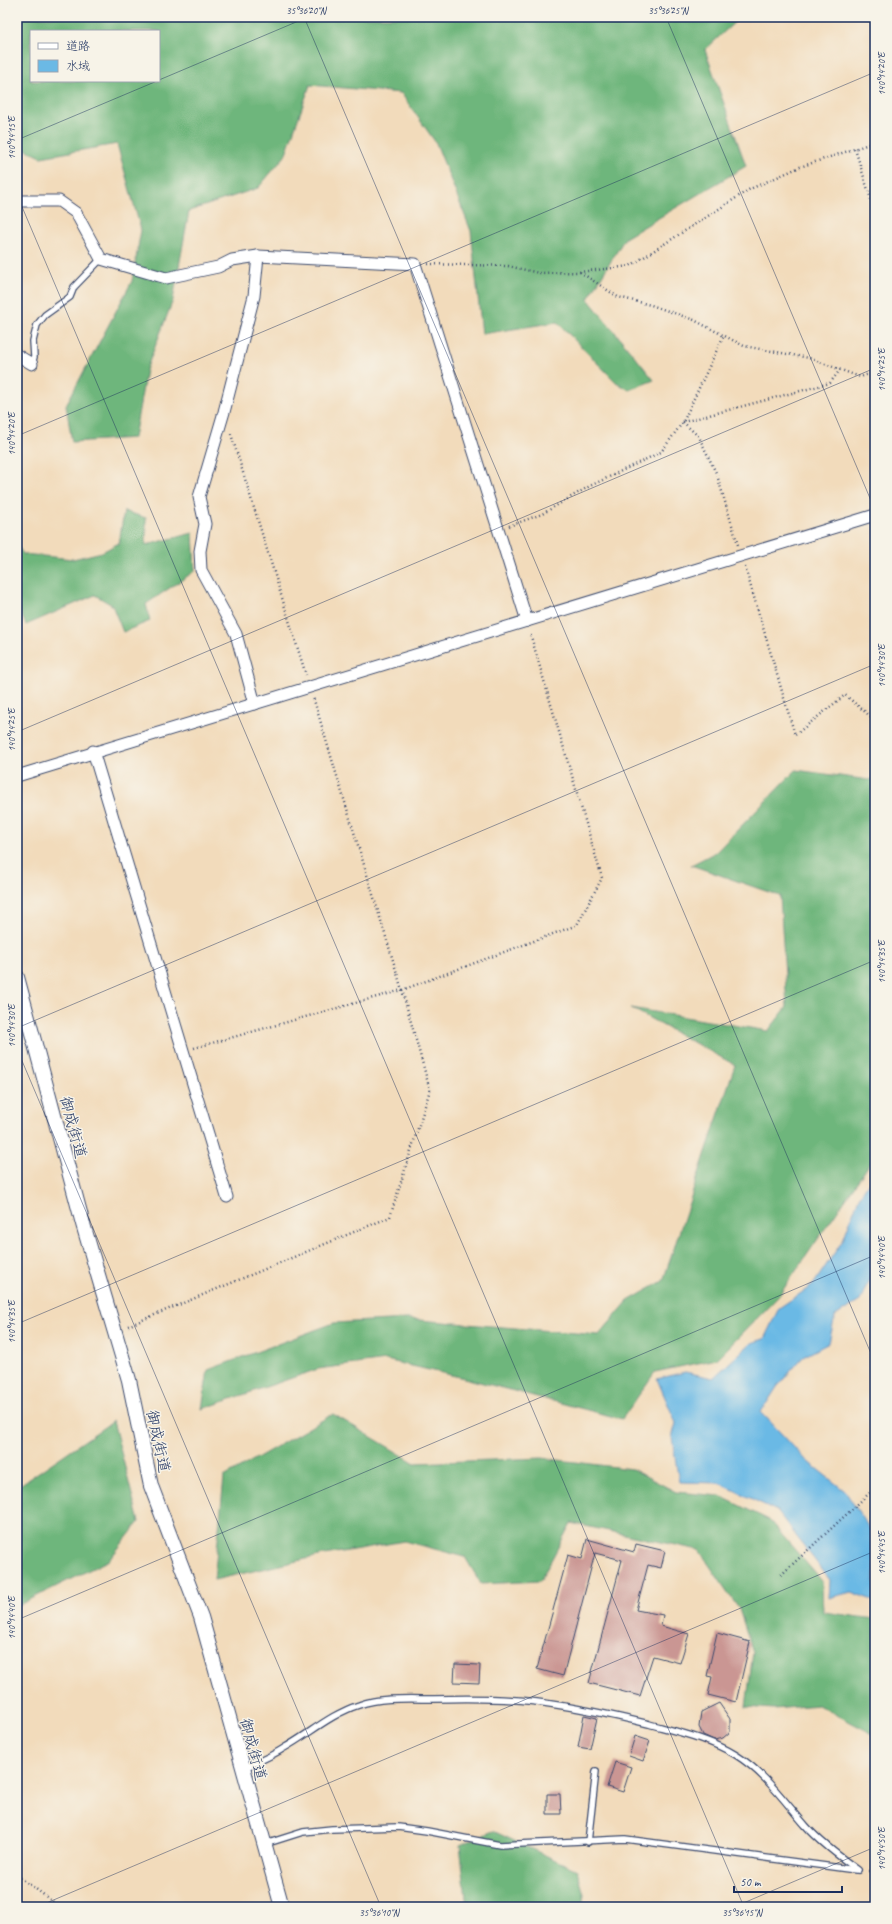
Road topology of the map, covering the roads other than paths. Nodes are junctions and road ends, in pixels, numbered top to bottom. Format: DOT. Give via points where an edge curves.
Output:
graph roads {
  1 [pos="17,201"];
  2 [pos="258,256"];
  3 [pos="101,259"];
  4 [pos="17,355"];
  5 [pos="32,364"];
  6 [pos="875,515"];
  7 [pos="527,621"];
  8 [pos="255,704"];
  9 [pos="92,751"];
  10 [pos="17,776"];
  11 [pos="17,977"];
  12 [pos="227,1197"];
  13 [pos="242,1769"];
  14 [pos="596,1771"];
  15 [pos="588,1842"];
  16 [pos="264,1844"];
  17 [pos="282,1907"];
  1 -- 3 [label="street" via="60,201 76,213"];
  2 -- 3 [label="street" via="232,260 218,267 166,278"];
  2 -- 7 [label="street" via="415,264"];
  2 -- 8 [label="street" via="254,296 199,497 205,524 200,551 201,570 236,634"];
  3 -- 5 [label="lane" via="74,287 70,297 45,315 37,325"];
  4 -- 5 [label="street"];
  6 -- 7 [label="street"];
  7 -- 8 [label="street"];
  8 -- 9 [label="street"];
  9 -- 10 [label="street"];
  9 -- 12 [label="street"];
  11 -- 13 [label="street, 御成街道" via="83,1224 129,1380 151,1486 201,1617"];
  13 -- 15 [label="lane" via="284,1748 343,1711 361,1704 414,1699 538,1702 608,1714 674,1731 723,1748 763,1776 820,1840 858,1870 624,1839"];
  13 -- 16 [label="street, 御成街道"];
  14 -- 15 [label="lane"];
  15 -- 16 [label="lane" via="500,1845 398,1827 303,1832"];
  16 -- 17 [label="street, 御成街道"];
}
